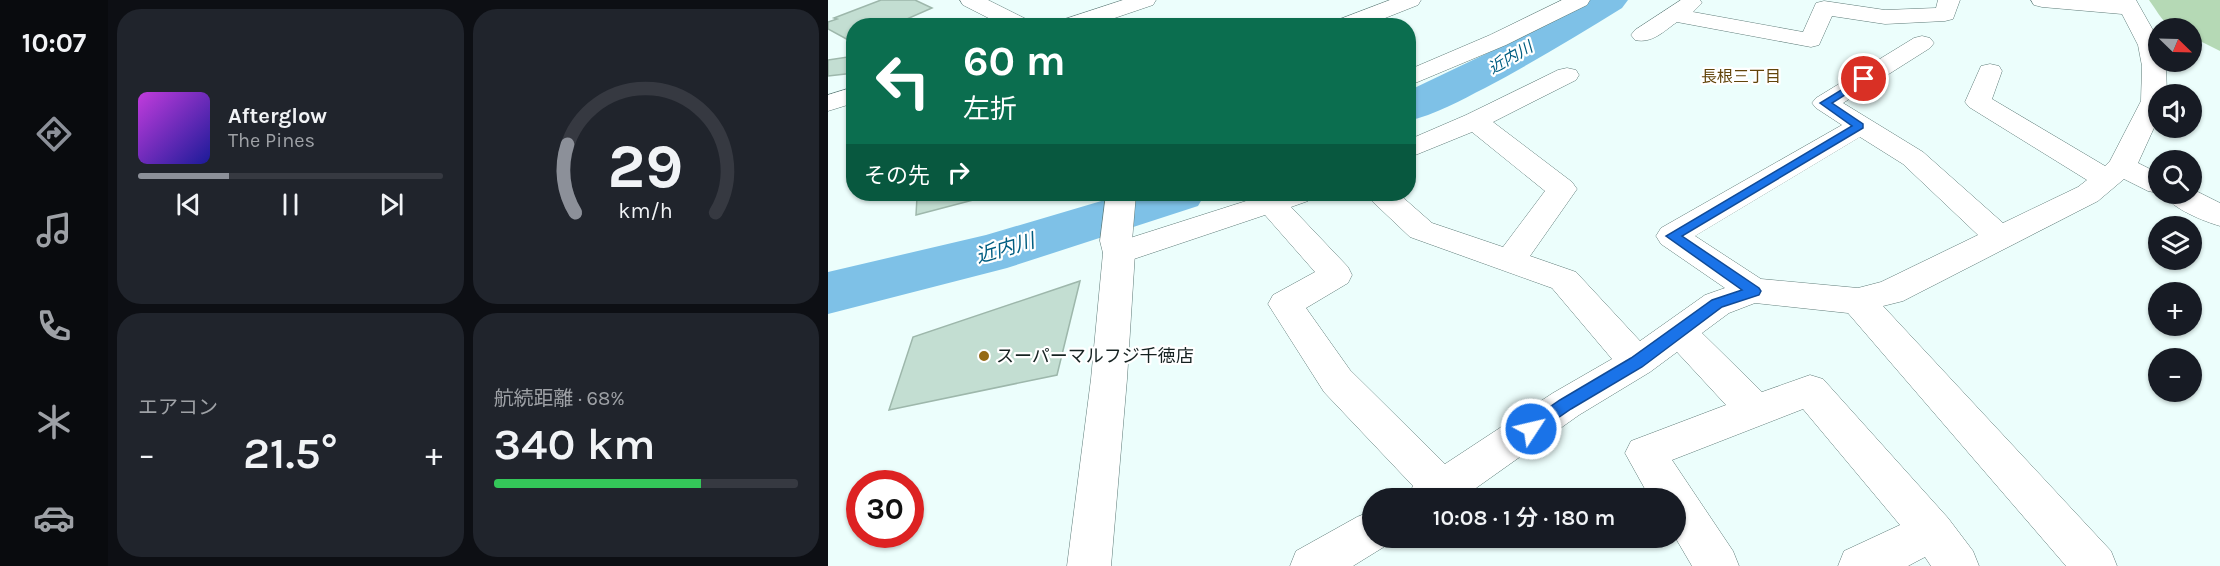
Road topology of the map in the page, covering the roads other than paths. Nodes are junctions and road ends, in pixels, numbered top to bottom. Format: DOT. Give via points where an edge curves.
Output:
graph roads {
  1 [pos="971,0"];
  2 [pos="1145,0"];
  3 [pos="1410,0"];
  4 [pos="1579,0"];
  5 [pos="1695,0"];
  6 [pos="1949,0"];
  7 [pos="2042,0"];
  8 [pos="2127,4"];
  9 [pos="1673,15"];
  10 [pos="1006,18"];
  11 [pos="1091,18"];
  12 [pos="1364,18"];
  13 [pos="1643,35"];
  14 [pos="1922,43"];
  15 [pos="1990,71"];
  16 [pos="1567,75"];
  17 [pos="1416,76"];
  18 [pos="846,97"];
  19 [pos="828,103"];
  20 [pos="1475,121"];
  21 [pos="1859,126"];
  22 [pos="1416,147"];
  23 [pos="2114,172"];
  24 [pos="2148,181"];
  25 [pos="1120,201"];
  26 [pos="1278,201"];
  27 [pos="1286,201"];
  28 [pos="1390,201"];
  29 [pos="2197,204"];
  30 [pos="2220,216"];
  31 [pos="1999,237"];
  32 [pos="1117,247"];
  33 [pos="1510,260"];
  34 [pos="1754,291"];
  35 [pos="1858,300"];
  36 [pos="1679,332"];
  37 [pos="1637,362"];
  38 [pos="1756,411"];
  39 [pos="1431,488"];
  40 [pos="1445,488"];
  41 [pos="1667,488"];
  42 [pos="1686,517"];
  43 [pos="1933,532"];
  44 [pos="1362,537"];
  45 [pos="1089,566"];
  46 [pos="1312,566"];
  47 [pos="1717,566"];
  48 [pos="1860,566"];
  49 [pos="1957,566"];
  50 [pos="2095,566"];
  1 -- 10 [label="street"];
  2 -- 11 [label="street"];
  3 -- 12 [label="street"];
  4 -- 17 [label="street"];
  5 -- 9 [label="street"];
  6 -- 9 [label="street" via="1945,14 1885,17 1824,8 1811,40"];
  7 -- 8 [label="street"];
  8 -- 23 [label="street" via="2151,45 2154,101"];
  9 -- 13 [label="street"];
  14 -- 21 [label="street" via="1825,103"];
  15 -- 23 [label="street" via="1978,102"];
  16 -- 20 [label="street"];
  18 -- 19 [label="street"];
  20 -- 22 [label="street"];
  20 -- 33 [label="street" via="1562,189"];
  21 -- 31 [label="street" via="1912,158"];
  21 -- 34 [label="street" via="1672,236"];
  23 -- 24 [label="street"];
  23 -- 31 [label="street" via="2088,194"];
  25 -- 32 [label="street"];
  26 -- 32 [label="street"];
  27 -- 39 [label="street" via="1336,275 1285,304 1337,381"];
  28 -- 33 [label="street" via="1421,230"];
  29 -- 30 [label="street"];
  31 -- 35 [label="street" via="1891,292"];
  32 -- 45 [label="street" via="1109,379"];
  33 -- 37 [label="street" via="1564,280"];
  34 -- 35 [label="street"];
  34 -- 36 [label="street" via="1717,304"];
  35 -- 50 [label="street"];
  36 -- 37 [label="street"];
  36 -- 38 [label="street"];
  37 -- 40 [label="street" via="1566,404"];
  38 -- 41 [label="street" via="1645,453"];
  38 -- 43 [label="street" via="1810,390"];
  42 -- 47 [label="street"];
  43 -- 48 [label="street"];
  43 -- 49 [label="street"];
  44 -- 46 [label="street"];
}
